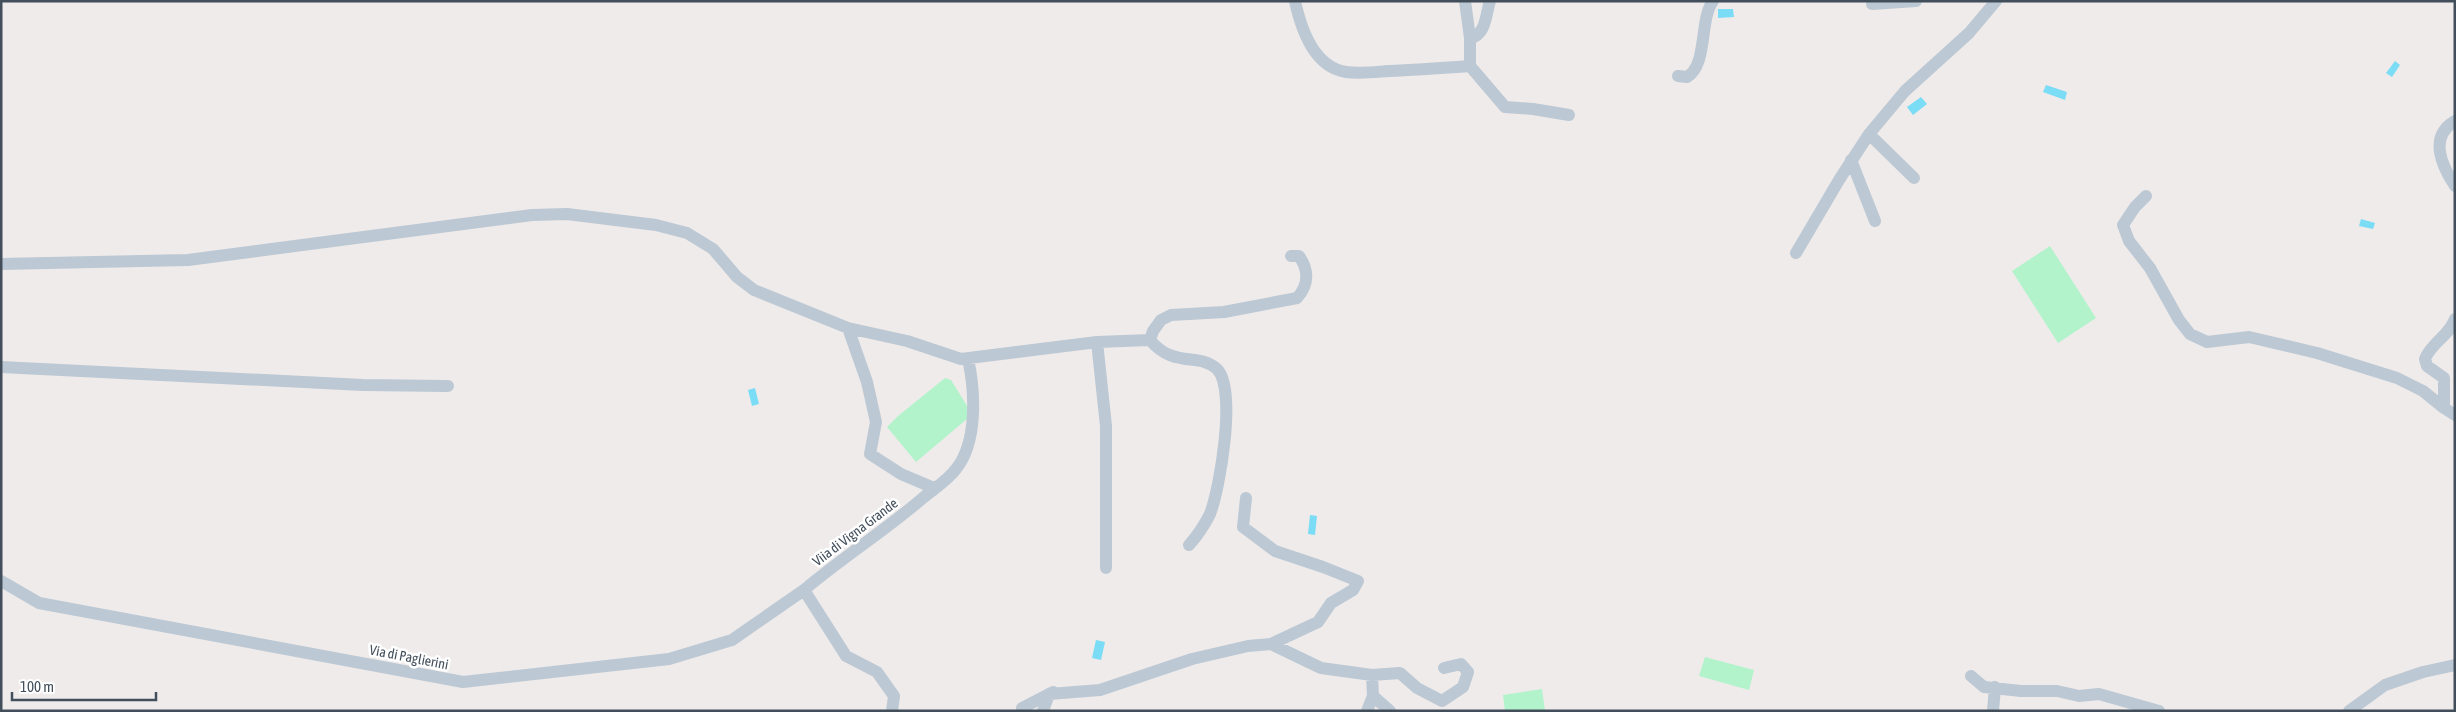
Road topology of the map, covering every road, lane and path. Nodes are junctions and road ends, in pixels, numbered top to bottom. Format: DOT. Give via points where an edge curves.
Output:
graph roads {
  1 [pos="1295,1"];
  2 [pos="1465,1"];
  3 [pos="1490,1"];
  4 [pos="1713,1"];
  5 [pos="1916,1"];
  6 [pos="1996,1"];
  7 [pos="1872,4"];
  8 [pos="1470,38"];
  9 [pos="1470,66"];
  10 [pos="1678,76"];
  11 [pos="1569,115"];
  12 [pos="2455,121"];
  13 [pos="1869,134"];
  14 [pos="1851,160"];
  15 [pos="1914,178"];
  16 [pos="2455,186"];
  17 [pos="2146,196"];
  18 [pos="1875,221"];
  19 [pos="1796,253"];
  20 [pos="1291,256"];
  21 [pos="1,264"];
  22 [pos="2455,319"];
  23 [pos="848,328"];
  24 [pos="1150,340"];
  25 [pos="1097,342"];
  26 [pos="968,359"];
  27 [pos="1,367"];
  28 [pos="448,386"];
  29 [pos="2449,412"];
  30 [pos="934,488"];
  31 [pos="1246,498"];
  32 [pos="1189,545"];
  33 [pos="1106,568"];
  34 [pos="1,581"];
  35 [pos="804,590"];
  36 [pos="1271,644"];
  37 [pos="2455,665"];
  38 [pos="1444,668"];
  39 [pos="1372,675"];
  40 [pos="1971,676"];
  41 [pos="1064,686"];
  42 [pos="1995,687"];
  43 [pos="1049,694"];
  44 [pos="1373,696"];
  45 [pos="892,711"];
  46 [pos="1022,711"];
  47 [pos="1043,711"];
  48 [pos="1367,711"];
  49 [pos="1390,711"];
  50 [pos="1993,711"];
  51 [pos="2159,711"];
  52 [pos="2349,711"];
  1 -- 9 [label="street" via="1305,34 1315,52 1338,70 1361,73"];
  2 -- 8 [label="street"];
  3 -- 8 [label="street" via="1480,32"];
  4 -- 10 [label="street" via="1707,13 1694,70 1687,77"];
  5 -- 7 [label="street"];
  6 -- 13 [label="street" via="1969,33 1905,91"];
  8 -- 9 [label="street"];
  9 -- 11 [label="street" via="1505,107"];
  12 -- 16 [label="street" via="2444,131 2439,150 2442,164"];
  13 -- 14 [label="street"];
  13 -- 15 [label="street"];
  14 -- 18 [label="street"];
  14 -- 19 [label="street"];
  17 -- 29 [label="street" via="2123,225 2129,241 2150,268 2190,334 2207,342 2249,337 2317,353 2397,378 2423,391"];
  20 -- 24 [label="street" via="1299,256 1306,271 1307,283 1297,298 1224,312 1171,315 1161,320"];
  21 -- 23 [label="street" via="188,260 532,215 567,214 656,225 687,233 712,248 737,277 754,290"];
  22 -- 29 [label="street" via="2449,332 2432,348 2426,359 2427,366 2444,378"];
  23 -- 26 [label="street"];
  23 -- 30 [label="street" via="867,382 876,422 870,454 901,474"];
  24 -- 25 [label="street"];
  24 -- 32 [label="street" via="1167,355 1208,362 1218,370 1225,383 1222,470 1202,531"];
  25 -- 26 [label="street"];
  25 -- 33 [label="street" via="1106,426"];
  26 -- 30 [label="street, Viia di Vigna Grande" via="974,407 967,448 957,469"];
  27 -- 28 [label="street" via="353,385"];
  30 -- 35 [label="street, Viia di Vigna Grande" via="895,522"];
  31 -- 36 [label="street" via="1243,527 1275,551 1358,581 1353,590 1331,603 1318,622"];
  34 -- 35 [label="street, Via di Paglierini" via="39,603 463,682 669,659 732,640"];
  35 -- 45 [label="street" via="846,656 877,672 894,696"];
  36 -- 39 [label="street" via="1321,668"];
  36 -- 43 [label="street" via="1192,659 1100,690"];
  37 -- 52 [label="street" via="2385,685"];
  38 -- 39 [label="street" via="1461,664 1468,672 1463,687 1442,701 1417,688 1400,673"];
  39 -- 44 [label="street"];
  40 -- 42 [label="street" via="1984,687"];
  41 -- 43 [label="street"];
  42 -- 50 [label="street"];
  42 -- 51 [label="street" via="2057,691 2079,696 2099,694"];
  43 -- 46 [label="street" via="1022,708"];
  43 -- 47 [label="street"];
  44 -- 48 [label="street"];
  44 -- 49 [label="street"];
}
